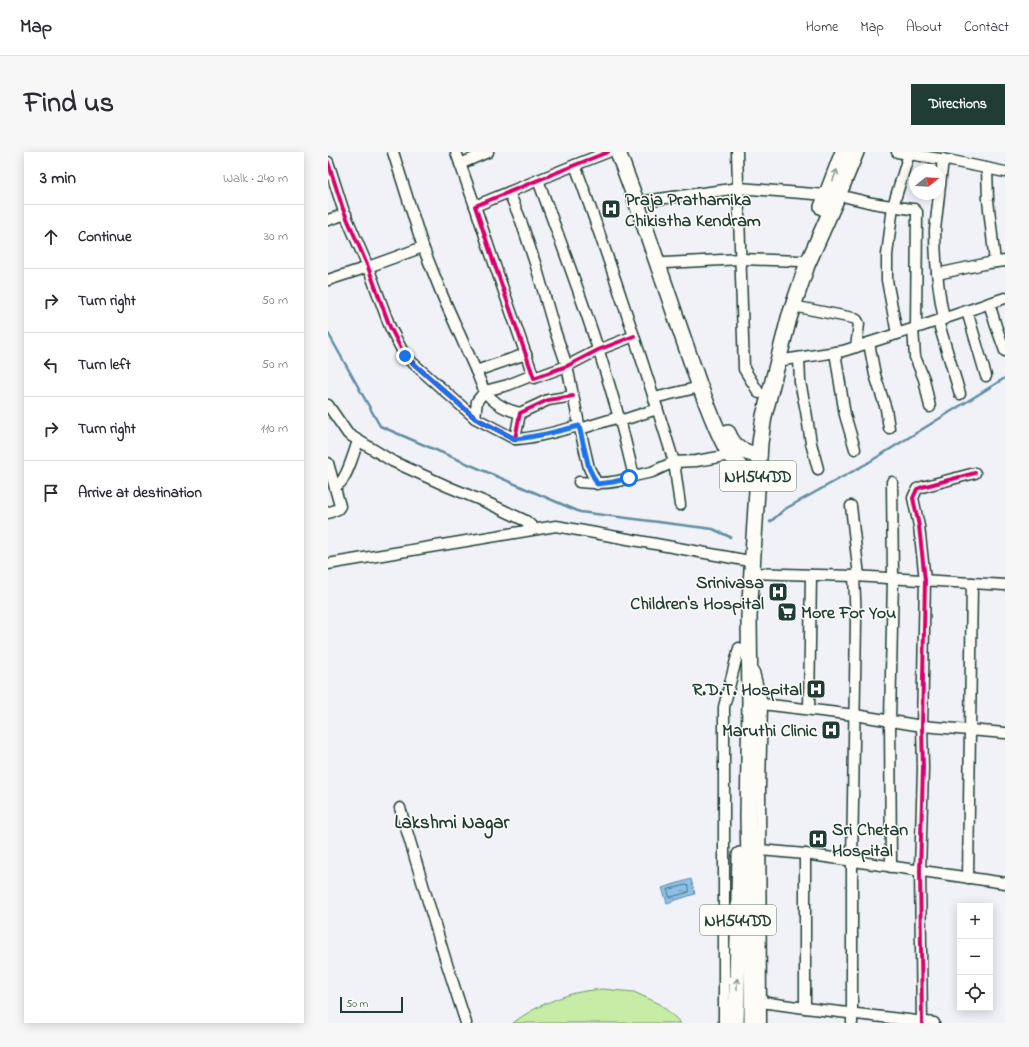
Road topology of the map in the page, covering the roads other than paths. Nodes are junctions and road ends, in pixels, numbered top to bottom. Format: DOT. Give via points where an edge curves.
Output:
graph roads {
  1 [pos="393,152"];
  2 [pos="456,152"];
  3 [pos="488,152"];
  4 [pos="608,152"];
  5 [pos="618,152"];
  6 [pos="627,152"];
  7 [pos="737,152"];
  8 [pos="843,152"];
  9 [pos="856,152"];
  10 [pos="897,152"];
  11 [pos="909,154"];
  12 [pos="943,159"];
  13 [pos="328,162"];
  14 [pos="460,164"];
  15 [pos="575,165"];
  16 [pos="987,168"];
  17 [pos="1005,172"];
  18 [pos="538,180"];
  19 [pos="739,188"];
  20 [pos="509,192"];
  21 [pos="834,196"];
  22 [pos="644,200"];
  23 [pos="475,206"];
  24 [pos="893,206"];
  25 [pos="346,214"];
  26 [pos="328,220"];
  27 [pos="423,247"];
  28 [pos="741,259"];
  29 [pos="801,261"];
  30 [pos="1000,262"];
  31 [pos="666,263"];
  32 [pos="368,267"];
  33 [pos="937,274"];
  34 [pos="328,280"];
  35 [pos="1005,298"];
  36 [pos="989,303"];
  37 [pos="793,306"];
  38 [pos="967,311"];
  39 [pos="941,320"];
  40 [pos="914,329"];
  41 [pos="897,334"];
  42 [pos="634,336"];
  43 [pos="869,343"];
  44 [pos="856,347"];
  45 [pos="598,350"];
  46 [pos="1005,351"];
  47 [pos="835,352"];
  48 [pos="526,354"];
  49 [pos="799,358"];
  50 [pos="777,361"];
  51 [pos="567,366"];
  52 [pos="476,371"];
  53 [pos="533,374"];
  54 [pos="986,376"];
  55 [pos="700,387"];
  56 [pos="485,391"];
  57 [pos="760,393"];
  58 [pos="960,394"];
  59 [pos="573,396"];
  60 [pos="654,398"];
  61 [pos="328,405"];
  62 [pos="930,407"];
  63 [pos="657,409"];
  64 [pos="520,413"];
  65 [pos="475,418"];
  66 [pos="620,419"];
  67 [pos="579,427"];
  68 [pos="889,428"];
  69 [pos="515,439"];
  70 [pos="358,441"];
  71 [pos="855,449"];
  72 [pos="731,455"];
  73 [pos="754,455"];
  74 [pos="674,462"];
  75 [pos="328,463"];
  76 [pos="818,469"];
  77 [pos="975,473"];
  78 [pos="634,476"];
  79 [pos="579,482"];
  80 [pos="753,482"];
  81 [pos="892,482"];
  82 [pos="597,484"];
  83 [pos="335,487"];
  84 [pos="680,505"];
  85 [pos="851,506"];
  86 [pos="328,513"];
  87 [pos="535,529"];
  88 [pos="744,560"];
  89 [pos="328,564"];
  90 [pos="752,573"];
  91 [pos="811,575"];
  92 [pos="857,576"];
  93 [pos="893,578"];
  94 [pos="926,580"];
  95 [pos="972,583"];
  96 [pos="1005,585"];
  97 [pos="744,648"];
  98 [pos="762,704"];
  99 [pos="809,709"];
  100 [pos="855,715"];
  101 [pos="890,720"];
  102 [pos="922,726"];
  103 [pos="970,730"];
  104 [pos="1005,733"];
  105 [pos="400,808"];
  106 [pos="744,816"];
  107 [pos="760,850"];
  108 [pos="806,854"];
  109 [pos="852,861"];
  110 [pos="890,867"];
  111 [pos="920,871"];
  112 [pos="968,878"];
  113 [pos="1005,883"];
  114 [pos="761,1002"];
  115 [pos="805,1008"];
  116 [pos="852,1018"];
  117 [pos="922,1022"];
  118 [pos="466,1023"];
  119 [pos="724,1023"];
  120 [pos="736,1023"];
  121 [pos="752,1023"];
  122 [pos="761,1023"];
  123 [pos="934,1023"];
  1 -- 27 [label="street"];
  2 -- 14 [label="street"];
  3 -- 14 [label="street"];
  4 -- 15 [label="street"];
  5 -- 55 [label="highway, NH544DD"];
  6 -- 22 [label="highway, NH544DD"];
  7 -- 19 [label="street"];
  21 -- 8 [label="highway, NH544DD, one-way"];
  9 -- 21 [label="highway, NH544DD"];
  10 -- 11 [label="street"];
  11 -- 12 [label="street"];
  11 -- 24 [label="street"];
  12 -- 16 [label="street"];
  12 -- 33 [label="street" via="935,230"];
  13 -- 25 [label="street"];
  14 -- 23 [label="street"];
  15 -- 18 [label="street"];
  15 -- 42 [label="street"];
  16 -- 17 [label="street"];
  16 -- 30 [label="street" via="988,200"];
  18 -- 20 [label="street"];
  18 -- 45 [label="street"];
  19 -- 21 [label="street"];
  19 -- 22 [label="street"];
  19 -- 28 [label="street"];
  20 -- 23 [label="street"];
  20 -- 51 [label="street" via="521,220"];
  21 -- 24 [label="street"];
  21 -- 29 [label="highway, NH544DD"];
  21 -- 37 [label="highway, NH544DD"];
  22 -- 31 [label="highway, NH544DD"];
  23 -- 48 [label="street"];
  24 -- 40 [label="street" via="914,209 917,213"];
  24 -- 41 [label="street" via="887,266"];
  25 -- 26 [label="street"];
  25 -- 32 [label="street"];
  27 -- 32 [label="street"];
  27 -- 52 [label="street"];
  28 -- 29 [label="street"];
  28 -- 31 [label="street"];
  28 -- 57 [label="street" via="744,369"];
  29 -- 57 [label="highway, NH544DD" via="786,301"];
  30 -- 33 [label="street"];
  31 -- 73 [label="highway, NH544DD" via="707,385 729,437 738,448"];
  32 -- 34 [label="street"];
  32 -- 65 [label="street" via="390,327 405,356"];
  33 -- 39 [label="street"];
  35 -- 36 [label="street"];
  36 -- 38 [label="street"];
  36 -- 46 [label="street"];
  37 -- 44 [label="street" via="858,321"];
  37 -- 50 [label="highway, NH544DD"];
  38 -- 39 [label="street"];
  38 -- 54 [label="street"];
  39 -- 40 [label="street"];
  39 -- 58 [label="street"];
  40 -- 41 [label="street"];
  40 -- 62 [label="street" via="915,357 924,379"];
  41 -- 43 [label="street"];
  42 -- 45 [label="street"];
  42 -- 60 [label="street"];
  43 -- 44 [label="street"];
  43 -- 68 [label="street"];
  44 -- 47 [label="street"];
  45 -- 51 [label="street"];
  45 -- 66 [label="street"];
  47 -- 49 [label="street"];
  47 -- 71 [label="street" via="845,415"];
  48 -- 52 [label="street"];
  48 -- 53 [label="street"];
  49 -- 50 [label="street"];
  49 -- 76 [label="street" via="800,382"];
  50 -- 73 [label="highway, NH544DD"];
  51 -- 53 [label="street" via="534,378"];
  51 -- 59 [label="street"];
  52 -- 56 [label="street"];
  53 -- 56 [label="street" via="508,385"];
  55 -- 60 [label="street"];
  55 -- 72 [label="highway, NH544DD"];
  56 -- 64 [label="street" via="504,408"];
  56 -- 65 [label="street" via="477,400"];
  57 -- 73 [label="highway, NH544DD" via="754,418"];
  59 -- 64 [label="street" via="548,400"];
  59 -- 67 [label="street"];
  60 -- 63 [label="street"];
  61 -- 70 [label="street" via="346,431"];
  63 -- 66 [label="street"];
  63 -- 74 [label="street"];
  64 -- 69 [label="street"];
  65 -- 69 [label="street"];
  66 -- 67 [label="street"];
  66 -- 78 [label="street"];
  67 -- 69 [label="street"];
  67 -- 82 [label="street" via="589,468"];
  70 -- 83 [label="street" via="347,471"];
  70 -- 87 [label="street" via="392,461 526,521"];
  72 -- 74 [label="street"];
  72 -- 80 [label="highway, NH544DD"];
  73 -- 80 [label="highway, NH544DD"];
  74 -- 78 [label="street" via="652,472"];
  74 -- 84 [label="street"];
  75 -- 83 [label="street"];
  77 -- 94 [label="street" via="917,489 913,498"];
  78 -- 82 [label="street"];
  79 -- 82 [label="street"];
  80 -- 88 [label="highway, NH544DD"];
  80 -- 90 [label="highway, NH544DD"];
  81 -- 93 [label="street"];
  83 -- 86 [label="street" via="340,506"];
  85 -- 92 [label="street"];
  87 -- 88 [label="street" via="556,526"];
  87 -- 89 [label="street"];
  88 -- 97 [label="highway, NH544DD" via="739,607"];
  90 -- 91 [label="street"];
  90 -- 97 [label="highway, NH544DD"];
  91 -- 92 [label="street"];
  91 -- 99 [label="street"];
  92 -- 93 [label="street"];
  92 -- 100 [label="street"];
  93 -- 94 [label="street"];
  93 -- 101 [label="street"];
  94 -- 95 [label="street"];
  94 -- 102 [label="street"];
  95 -- 96 [label="street"];
  95 -- 103 [label="street"];
  97 -- 98 [label="street"];
  97 -- 106 [label="highway, NH544DD" via="750,703"];
  97 -- 119 [label="street" via="724,707"];
  98 -- 99 [label="street"];
  98 -- 107 [label="street"];
  99 -- 100 [label="street"];
  100 -- 101 [label="street"];
  100 -- 109 [label="street"];
  101 -- 102 [label="street"];
  101 -- 110 [label="street"];
  102 -- 103 [label="street"];
  102 -- 111 [label="street"];
  103 -- 104 [label="street"];
  103 -- 112 [label="street"];
  105 -- 118 [label="street"];
  120 -- 106 [label="highway, NH544DD, one-way"];
  106 -- 121 [label="highway, NH544DD"];
  107 -- 108 [label="street"];
  107 -- 114 [label="street"];
  108 -- 109 [label="street"];
  108 -- 115 [label="street"];
  109 -- 110 [label="street"];
  109 -- 116 [label="street"];
  110 -- 111 [label="street"];
  111 -- 112 [label="street"];
  111 -- 117 [label="street"];
  112 -- 113 [label="street"];
  114 -- 115 [label="street"];
  114 -- 122 [label="street"];
  115 -- 116 [label="street"];
  116 -- 117 [label="street"];
  117 -- 123 [label="street"];
}
